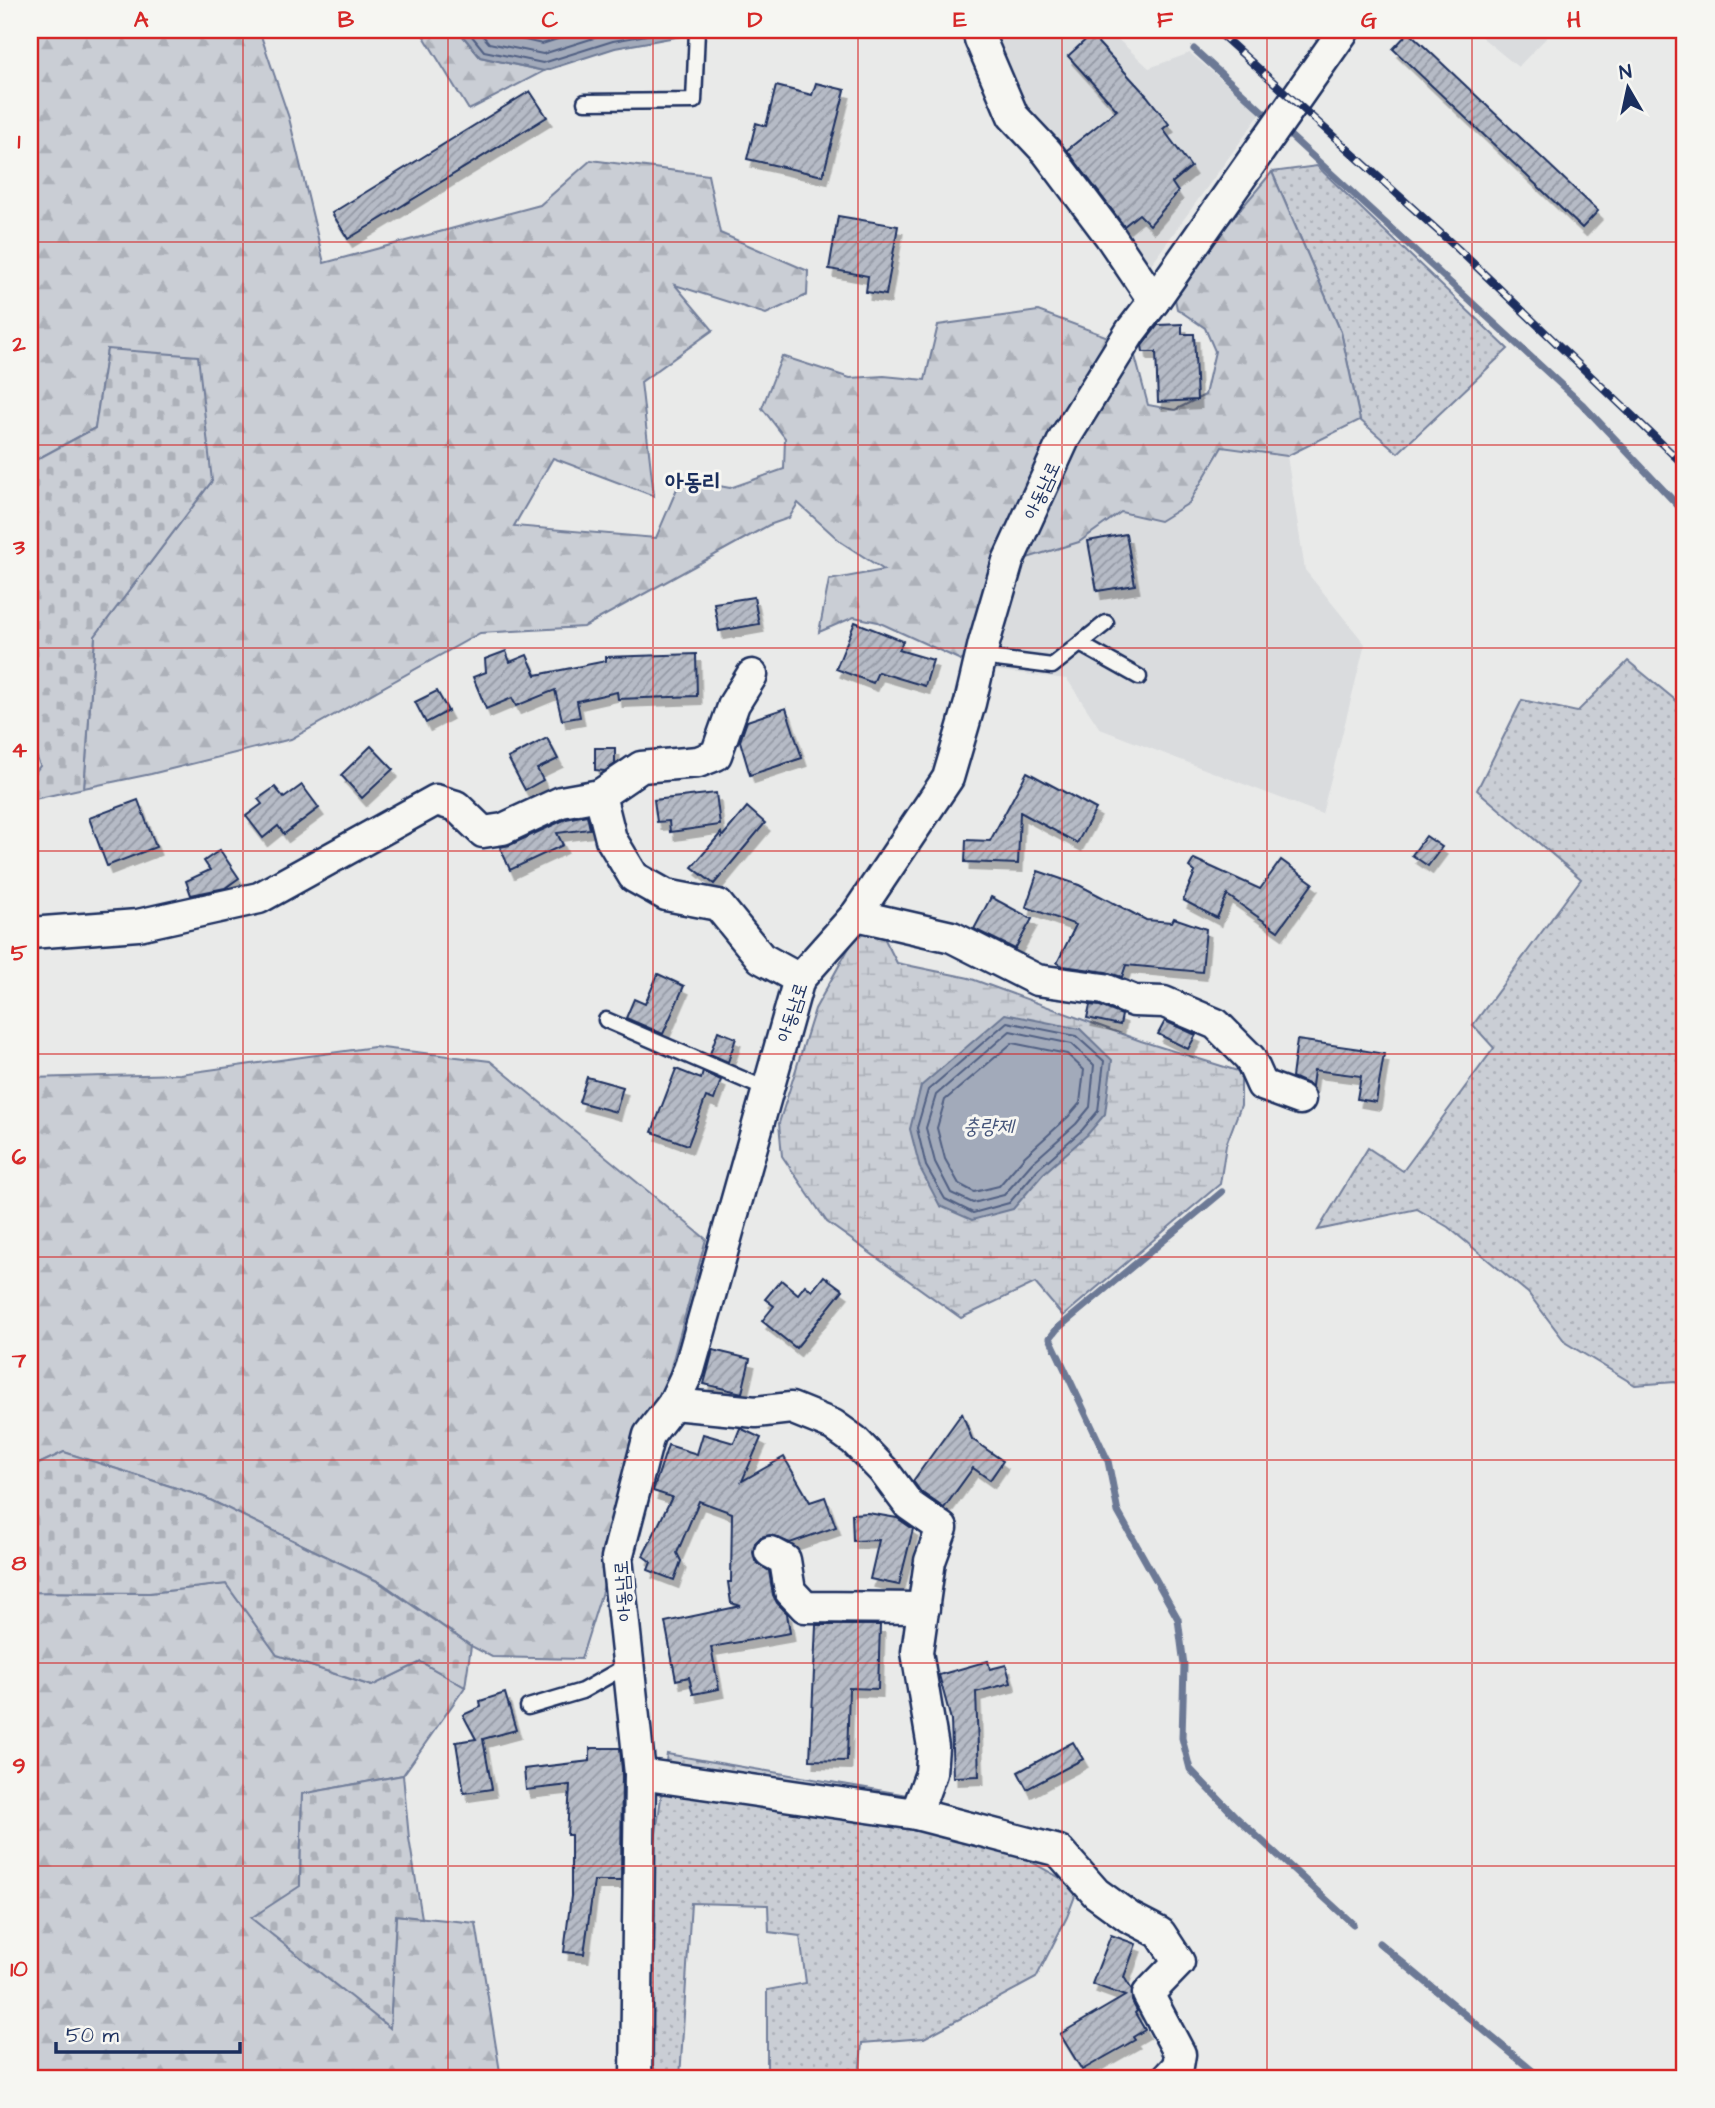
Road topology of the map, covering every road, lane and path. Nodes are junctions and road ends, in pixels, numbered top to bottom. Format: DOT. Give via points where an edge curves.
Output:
graph roads {
  1 [pos="697,30"];
  2 [pos="978,30"];
  3 [pos="1344,30"];
  4 [pos="586,102"];
  5 [pos="1154,301"];
  6 [pos="1106,623"];
  7 [pos="1080,644"];
  8 [pos="981,657"];
  9 [pos="752,675"];
  10 [pos="1139,677"];
  11 [pos="600,795"];
  12 [pos="856,915"];
  13 [pos="30,933"];
  14 [pos="799,979"];
  15 [pos="606,1020"];
  16 [pos="768,1090"];
  17 [pos="1300,1100"];
  18 [pos="673,1404"];
  19 [pos="770,1552"];
  20 [pos="924,1608"];
  21 [pos="628,1665"];
  22 [pos="528,1707"];
  23 [pos="640,1774"];
  24 [pos="916,1814"];
  25 [pos="636,2078"];
  26 [pos="1167,2078"];
  1 -- 4 [label="lane" via="694,102"];
  2 -- 5 [label="street" via="1013,116 1047,152"];
  3 -- 5 [label="street, 아동남로"];
  5 -- 8 [label="street, 아동남로" via="1064,439 1008,561"];
  6 -- 7 [label="lane"];
  7 -- 8 [label="lane" via="1052,666"];
  7 -- 10 [label="lane"];
  8 -- 12 [label="street, 아동남로" via="948,778"];
  9 -- 11 [label="street" via="734,704 716,755 698,762 641,767"];
  11 -- 13 [label="street" via="561,802 503,829 483,832 456,806 436,800 259,898 138,925"];
  11 -- 14 [label="street" via="611,839 634,877 666,895 718,905 761,958"];
  12 -- 14 [label="street, 아동남로"];
  12 -- 17 [label="street" via="952,937 1037,980 1104,989 1134,1001 1164,1002 1216,1024 1250,1058 1262,1085"];
  14 -- 16 [label="street, 아동남로"];
  15 -- 16 [label="lane"];
  16 -- 18 [label="street, 아동남로" via="689,1370"];
  18 -- 20 [label="street" via="756,1412 791,1408 833,1425 854,1440 909,1505 942,1528 930,1561"];
  18 -- 21 [label="street, 아동남로" via="649,1435 617,1558"];
  19 -- 20 [label="street" via="785,1560 790,1591 806,1607"];
  20 -- 24 [label="street" via="917,1652 933,1747 931,1773"];
  21 -- 22 [label="lane" via="582,1691"];
  21 -- 23 [label="street, 아동남로"];
  23 -- 24 [label="street"];
  23 -- 25 [label="street, 아동남로"];
  24 -- 26 [label="street" via="1059,1851 1096,1893 1160,1933 1179,1962 1148,1994 1180,2054 1178,2066"];
}
